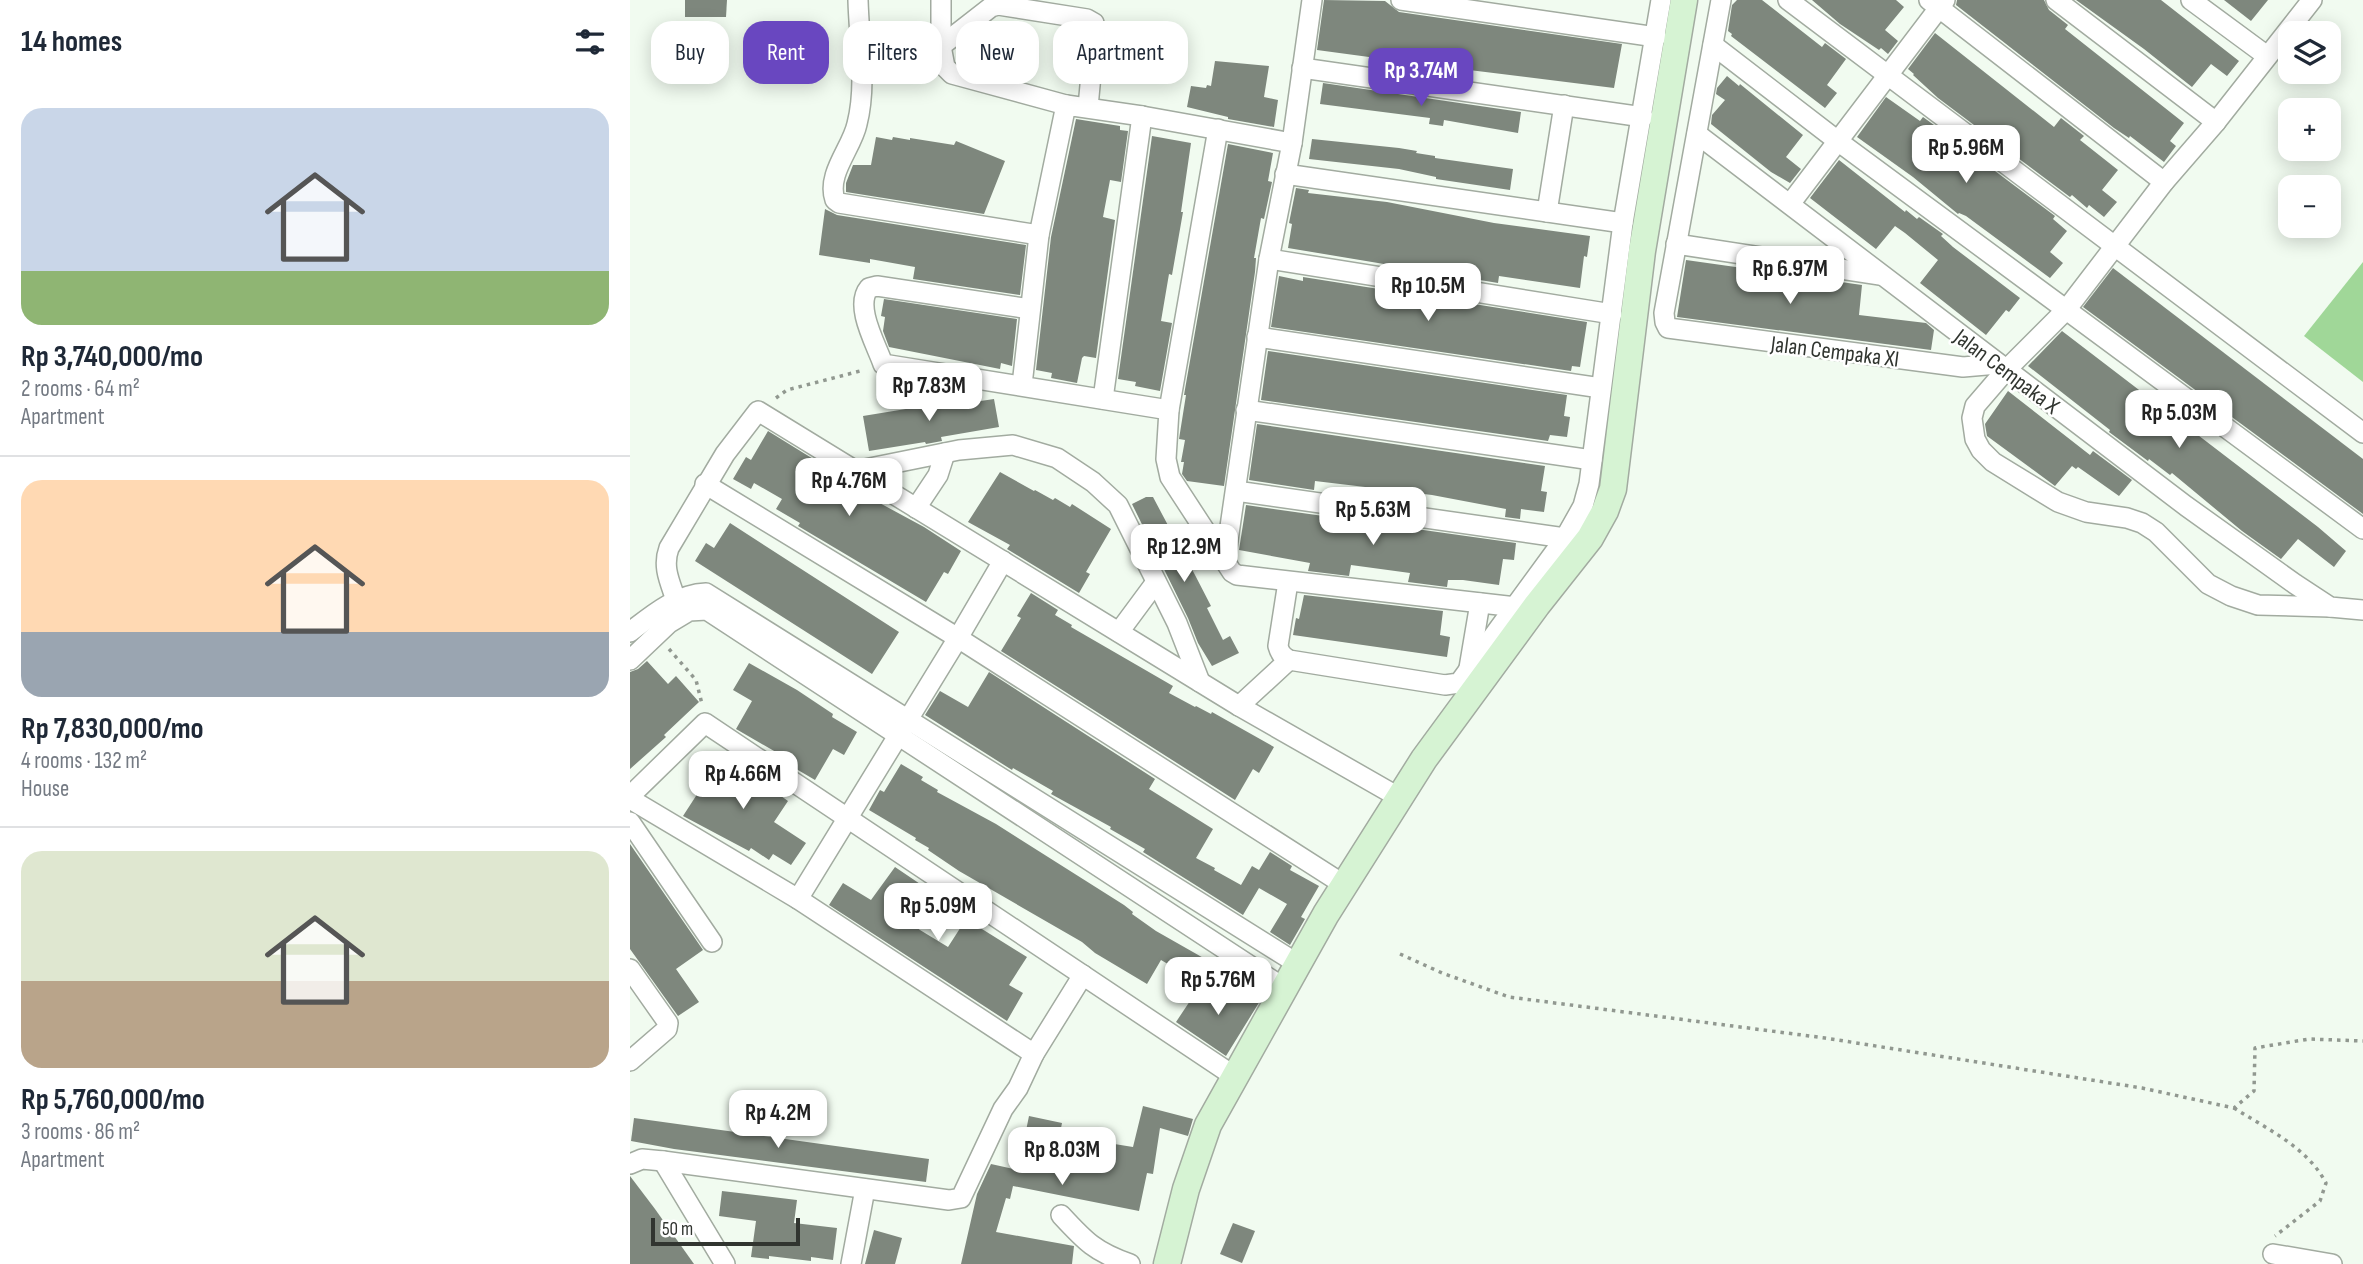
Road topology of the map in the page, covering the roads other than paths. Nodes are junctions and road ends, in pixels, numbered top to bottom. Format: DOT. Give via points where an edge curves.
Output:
graph roads {
  1 [pos="858,0"];
  2 [pos="941,0"];
  3 [pos="1312,0"];
  4 [pos="1401,0"];
  5 [pos="1661,0"];
  6 [pos="1684,0"];
  7 [pos="1721,0"];
  8 [pos="1788,0"];
  9 [pos="2056,0"];
  10 [pos="2191,0"];
  11 [pos="2312,0"];
  12 [pos="1938,3"];
  13 [pos="1026,4"];
  14 [pos="941,21"];
  15 [pos="1656,37"];
  16 [pos="942,45"];
  17 [pos="1713,45"];
  18 [pos="942,51"];
  19 [pos="2267,56"];
  20 [pos="1303,68"];
  21 [pos="1888,75"];
  22 [pos="1066,105"];
  23 [pos="1564,105"];
  24 [pos="1088,107"];
  25 [pos="1142,116"];
  26 [pos="1643,117"];
  27 [pos="2216,122"];
  28 [pos="1218,129"];
  29 [pos="1697,134"];
  30 [pos="1839,142"];
  31 [pos="1292,144"];
  32 [pos="1285,174"];
  33 [pos="1644,174"];
  34 [pos="2164,182"];
  35 [pos="1790,204"];
  36 [pos="1547,212"];
  37 [pos="1623,223"];
  38 [pos="1039,234"];
  39 [pos="1676,244"];
  40 [pos="2114,246"];
  41 [pos="1269,259"];
  42 [pos="1881,275"];
  43 [pos="1030,309"];
  44 [pos="2066,310"];
  45 [pos="1612,314"];
  46 [pos="1257,337"];
  47 [pos="2002,367"];
  48 [pos="1022,385"];
  49 [pos="1601,388"];
  50 [pos="1103,399"];
  51 [pos="1169,410"];
  52 [pos="1246,410"];
  53 [pos="2363,433"];
  54 [pos="945,453"];
  55 [pos="1592,460"];
  56 [pos="855,471"];
  57 [pos="705,484"];
  58 [pos="1236,491"];
  59 [pos="1597,499"];
  60 [pos="916,508"];
  61 [pos="2363,529"];
  62 [pos="1566,538"];
  63 [pos="1003,561"];
  64 [pos="1226,561"];
  65 [pos="1156,582"];
  66 [pos="1288,582"];
  67 [pos="676,600"];
  68 [pos="1480,603"];
  69 [pos="1516,607"];
  70 [pos="2330,607"];
  71 [pos="2363,610"];
  72 [pos="630,632"];
  73 [pos="1119,632"];
  74 [pos="958,638"];
  75 [pos="1502,640"];
  76 [pos="630,660"];
  77 [pos="1289,660"];
  78 [pos="1468,673"];
  79 [pos="1200,682"];
  80 [pos="1239,706"];
  81 [pos="903,727"];
  82 [pos="630,798"];
  83 [pos="1400,798"];
  84 [pos="848,817"];
  85 [pos="630,822"];
  86 [pos="1346,886"];
  87 [pos="798,899"];
  88 [pos="712,942"];
  89 [pos="1297,964"];
  90 [pos="630,969"];
  91 [pos="1083,975"];
  92 [pos="1284,988"];
  93 [pos="1034,1054"];
  94 [pos="630,1061"];
  95 [pos="1234,1076"];
  96 [pos="663,1161"];
  97 [pos="630,1164"];
  98 [pos="865,1189"];
  99 [pos="1060,1215"];
  100 [pos="2273,1254"];
  101 [pos="725,1264"];
  102 [pos="850,1264"];
  103 [pos="1130,1264"];
  104 [pos="1167,1264"];
  105 [pos="2332,1264"];
  1 -- 38 [label="street" via="861,100 852,142 833,184 835,200"];
  2 -- 14 [label="street"];
  3 -- 20 [label="street"];
  4 -- 15 [label="street"];
  5 -- 15 [label="street"];
  6 -- 33 [label="street"];
  7 -- 17 [label="street"];
  8 -- 21 [label="street"];
  9 -- 27 [label="street"];
  10 -- 19 [label="street"];
  11 -- 19 [label="street"];
  12 -- 21 [label="street"];
  12 -- 34 [label="street"];
  13 -- 16 [label="street" via="991,7"];
  13 -- 24 [label="street" via="1094,23"];
  15 -- 26 [label="street"];
  17 -- 29 [label="street"];
  17 -- 30 [label="street"];
  18 -- 22 [label="street" via="945,67 952,74"];
  19 -- 27 [label="street"];
  20 -- 23 [label="street"];
  20 -- 31 [label="street"];
  21 -- 30 [label="street"];
  21 -- 40 [label="street"];
  22 -- 24 [label="street"];
  22 -- 38 [label="street"];
  23 -- 26 [label="street"];
  23 -- 36 [label="street"];
  24 -- 25 [label="street"];
  25 -- 28 [label="street"];
  25 -- 50 [label="street"];
  26 -- 33 [label="street"];
  27 -- 34 [label="street"];
  28 -- 31 [label="street"];
  28 -- 51 [label="street"];
  29 -- 35 [label="street, Jalan Cempaka X"];
  29 -- 39 [label="street"];
  30 -- 35 [label="street"];
  30 -- 44 [label="street"];
  31 -- 32 [label="street"];
  32 -- 36 [label="street"];
  32 -- 41 [label="street"];
  33 -- 37 [label="street"];
  33 -- 59 [label="street" via="1613,489"];
  34 -- 40 [label="street"];
  35 -- 42 [label="street, Jalan Cempaka X"];
  36 -- 37 [label="street"];
  37 -- 45 [label="street"];
  38 -- 43 [label="street"];
  39 -- 42 [label="street"];
  39 -- 47 [label="street, Jalan Cempaka XI" via="1664,313 1671,330 1964,367"];
  40 -- 44 [label="street"];
  40 -- 53 [label="street"];
  41 -- 45 [label="street"];
  41 -- 46 [label="street"];
  42 -- 47 [label="street, Jalan Cempaka X"];
  43 -- 48 [label="street"];
  43 -- 48 [label="street" via="877,286 869,288 863,298 883,364"];
  44 -- 47 [label="street"];
  44 -- 61 [label="street"];
  45 -- 49 [label="street"];
  46 -- 49 [label="street"];
  46 -- 52 [label="street"];
  47 -- 70 [label="street, Jalan Cempaka X" via="2186,506"];
  47 -- 70 [label="street" via="1972,418 1975,439 1993,462 2058,502 2142,523 2208,584 2231,596 2258,605"];
  48 -- 50 [label="street"];
  49 -- 55 [label="street"];
  50 -- 51 [label="street"];
  51 -- 64 [label="street" via="1166,459 1170,477"];
  52 -- 55 [label="street"];
  52 -- 58 [label="street"];
  54 -- 56 [label="street"];
  54 -- 60 [label="street" via="938,475"];
  54 -- 65 [label="street" via="1013,445 1057,458 1118,505"];
  55 -- 59 [label="street"];
  56 -- 57 [label="street" via="758,411"];
  56 -- 60 [label="street"];
  57 -- 67 [label="street" via="666,556 666,573"];
  57 -- 74 [label="street"];
  58 -- 62 [label="street"];
  58 -- 64 [label="street"];
  59 -- 62 [label="street"];
  59 -- 75 [label="street" via="1590,538"];
  60 -- 63 [label="street"];
  62 -- 69 [label="street"];
  63 -- 73 [label="street"];
  63 -- 74 [label="street"];
  64 -- 66 [label="street" via="1239,576"];
  65 -- 73 [label="street"];
  65 -- 79 [label="street"];
  66 -- 68 [label="street"];
  66 -- 77 [label="street" via="1278,646"];
  67 -- 72 [label="street"];
  67 -- 81 [label="street" via="706,593 718,599"];
  68 -- 69 [label="street"];
  68 -- 78 [label="street"];
  69 -- 75 [label="street"];
  70 -- 71 [label="street, Jalan Cempaka X"];
  73 -- 79 [label="street"];
  74 -- 81 [label="street"];
  74 -- 86 [label="street"];
  75 -- 78 [label="street"];
  75 -- 83 [label="street"];
  76 -- 81 [label="street" via="668,623 689,611 707,610"];
  77 -- 78 [label="street" via="1445,685 1460,683"];
  77 -- 80 [label="street"];
  79 -- 80 [label="street"];
  80 -- 83 [label="street"];
  81 -- 84 [label="street"];
  81 -- 89 [label="street"];
  81 -- 92 [label="street"];
  82 -- 84 [label="street" via="705,723"];
  82 -- 87 [label="street"];
  83 -- 86 [label="street"];
  84 -- 87 [label="street"];
  84 -- 91 [label="street"];
  85 -- 88 [label="street"];
  86 -- 89 [label="street"];
  87 -- 93 [label="street"];
  89 -- 92 [label="street"];
  90 -- 94 [label="street" via="668,1027"];
  91 -- 93 [label="street"];
  91 -- 95 [label="street"];
  92 -- 95 [label="street"];
  93 -- 98 [label="street" via="961,1198"];
  95 -- 104 [label="street" via="1208,1125"];
  96 -- 97 [label="street" via="642,1159"];
  96 -- 98 [label="street"];
  96 -- 101 [label="street"];
  98 -- 102 [label="street"];
  99 -- 103 [label="street" via="1087,1243"];
  100 -- 105 [label="street"];
}
